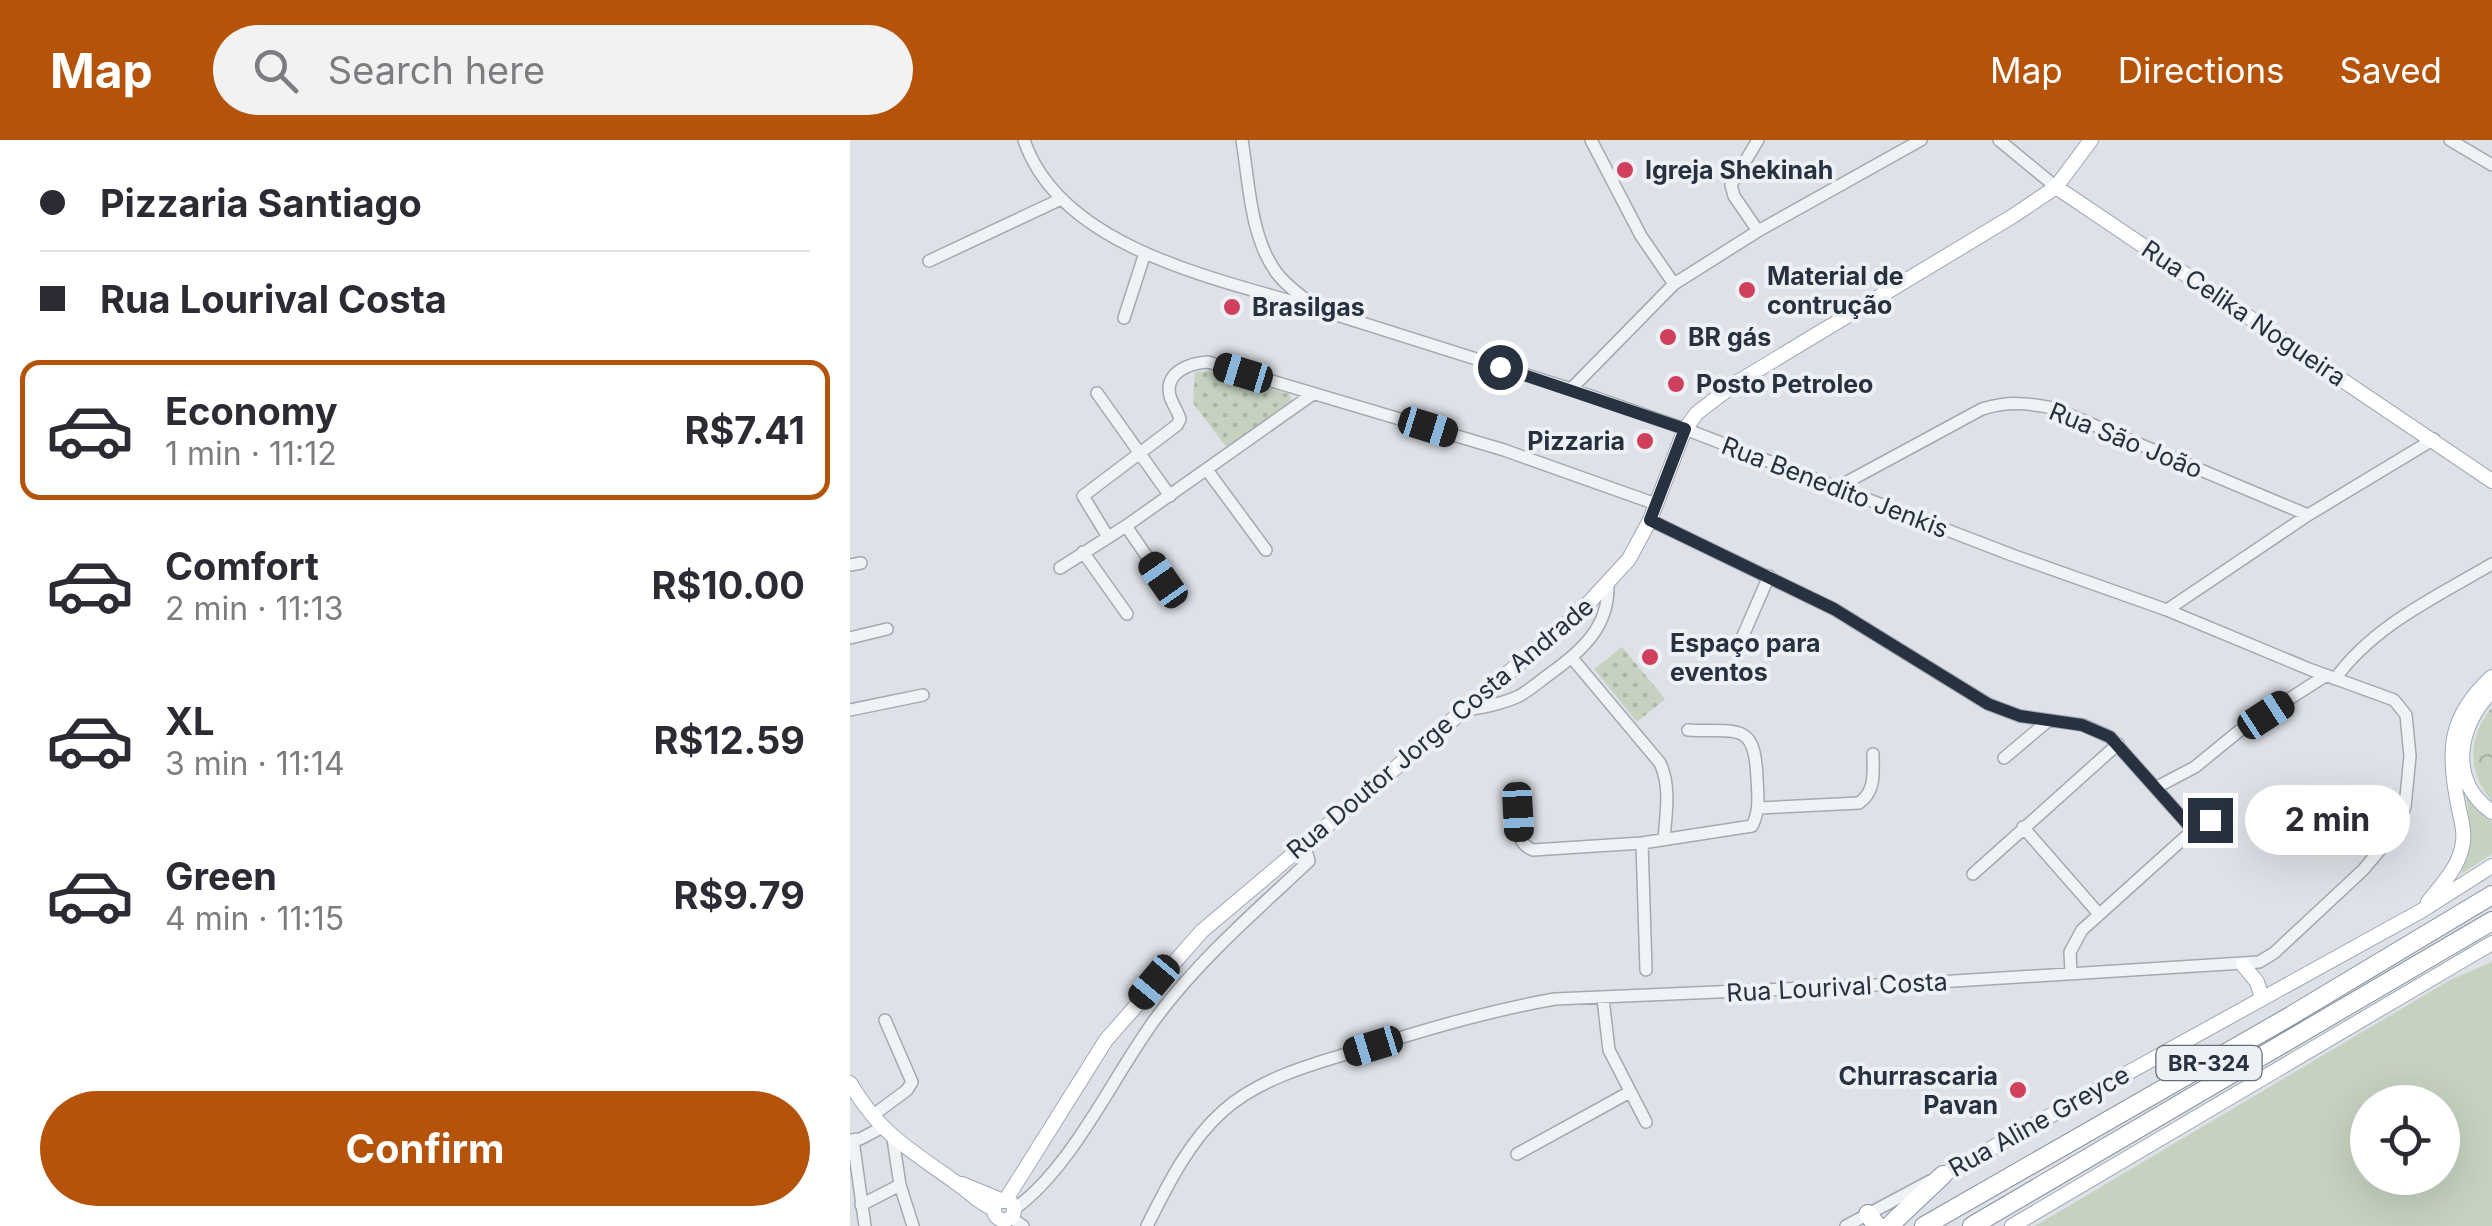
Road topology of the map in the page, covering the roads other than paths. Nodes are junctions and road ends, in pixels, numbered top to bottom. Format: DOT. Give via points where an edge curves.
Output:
graph roads {
  1 [pos="1024,140"];
  2 [pos="1242,140"];
  3 [pos="1591,140"];
  4 [pos="1758,140"];
  5 [pos="1920,140"];
  6 [pos="1999,140"];
  7 [pos="2091,140"];
  8 [pos="2450,140"];
  9 [pos="2490,159"];
  10 [pos="2056,187"];
  11 [pos="1059,200"];
  12 [pos="1758,231"];
  13 [pos="1145,253"];
  14 [pos="929,261"];
  15 [pos="1674,284"];
  16 [pos="1318,309"];
  17 [pos="1124,318"];
  18 [pos="1571,389"];
  19 [pos="1098,392"];
  20 [pos="1314,394"];
  21 [pos="1685,429"];
  22 [pos="2434,439"];
  23 [pos="1140,452"];
  24 [pos="1208,470"];
  25 [pos="2492,482"];
  26 [pos="1836,488"];
  27 [pos="1170,496"];
  28 [pos="1656,504"];
  29 [pos="2308,515"];
  30 [pos="1650,520"];
  31 [pos="1126,526"];
  32 [pos="1108,537"];
  33 [pos="1266,550"];
  34 [pos="1083,552"];
  35 [pos="2492,564"];
  36 [pos="1060,568"];
  37 [pos="1769,576"];
  38 [pos="1163,580"];
  39 [pos="1608,584"];
  40 [pos="2167,610"];
  41 [pos="1127,614"];
  42 [pos="887,629"];
  43 [pos="850,638"];
  44 [pos="1742,638"];
  45 [pos="1572,658"];
  46 [pos="2330,677"];
  47 [pos="2492,678"];
  48 [pos="2359,687"];
  49 [pos="2492,691"];
  50 [pos="923,695"];
  51 [pos="850,710"];
  52 [pos="1462,710"];
  53 [pos="2048,722"];
  54 [pos="1688,730"];
  55 [pos="2118,744"];
  56 [pos="1873,754"];
  57 [pos="2004,758"];
  58 [pos="2157,787"];
  59 [pos="1758,808"];
  60 [pos="2227,810"];
  61 [pos="1518,812"];
  62 [pos="2492,812"];
  63 [pos="2023,827"];
  64 [pos="2193,830"];
  65 [pos="1664,838"];
  66 [pos="1304,843"];
  67 [pos="1642,843"];
  68 [pos="2492,866"];
  69 [pos="1973,874"];
  70 [pos="2492,894"];
  71 [pos="2421,911"];
  72 [pos="2098,914"];
  73 [pos="2492,920"];
  74 [pos="2492,947"];
  75 [pos="2243,965"];
  76 [pos="1646,970"];
  77 [pos="2071,973"];
  78 [pos="2262,998"];
  79 [pos="1603,999"];
  80 [pos="885,1020"];
  81 [pos="850,1083"];
  82 [pos="1628,1094"];
  83 [pos="1646,1122"];
  84 [pos="882,1128"];
  85 [pos="851,1140"];
  86 [pos="1518,1154"];
  87 [pos="1943,1175"];
  88 [pos="900,1185"];
  89 [pos="861,1204"];
  90 [pos="1005,1214"];
  91 [pos="1872,1220"];
  92 [pos="865,1226"];
  93 [pos="913,1226"];
  94 [pos="1147,1226"];
  95 [pos="1846,1226"];
  96 [pos="1889,1226"];
  97 [pos="1924,1226"];
  98 [pos="1972,1226"];
  99 [pos="2012,1226"];
  1 -- 11 [label="street"];
  2 -- 16 [label="street, Rua Benedito Jenkis" via="1267,256"];
  3 -- 15 [label="street"];
  4 -- 12 [label="street" via="1731,189"];
  5 -- 12 [label="street"];
  6 -- 10 [label="street, Rua Celika Nogueira"];
  7 -- 10 [label="main road, Rua Doutor Jorge Costa Andrade"];
  8 -- 9 [label="street"];
  10 -- 21 [label="main road, Rua Doutor Jorge Costa Andrade" via="1736,383"];
  10 -- 22 [label="main road, Rua Celika Nogueira"];
  11 -- 13 [label="street"];
  11 -- 14 [label="street"];
  12 -- 15 [label="street"];
  13 -- 16 [label="street"];
  13 -- 17 [label="street"];
  15 -- 18 [label="street"];
  16 -- 18 [label="street, Rua Benedito Jenkis"];
  18 -- 21 [label="street, Rua Benedito Jenkis"];
  19 -- 23 [label="street"];
  20 -- 23 [label="street" via="1208,362 1184,366 1172,379 1170,396 1180,419"];
  20 -- 24 [label="street"];
  20 -- 28 [label="street"];
  21 -- 26 [label="street, Rua Benedito Jenkis"];
  21 -- 28 [label="main road, Rua Doutor Jorge Costa Andrade"];
  22 -- 25 [label="main road, Rua Celika Nogueira"];
  22 -- 29 [label="street"];
  23 -- 27 [label="street"];
  23 -- 32 [label="street" via="1083,500"];
  24 -- 27 [label="street"];
  24 -- 33 [label="street"];
  26 -- 29 [label="street, Rua São João" via="1982,409 2022,402 2054,408"];
  26 -- 40 [label="street, Rua Benedito Jenkis"];
  27 -- 31 [label="street"];
  28 -- 30 [label="main road, Rua Doutor Jorge Costa Andrade"];
  29 -- 40 [label="street"];
  30 -- 37 [label="street"];
  30 -- 39 [label="main road, Rua Doutor Jorge Costa Andrade"];
  31 -- 32 [label="street"];
  31 -- 38 [label="street"];
  32 -- 34 [label="street"];
  34 -- 36 [label="street"];
  34 -- 41 [label="street"];
  35 -- 46 [label="street" via="2383,628"];
  37 -- 44 [label="street"];
  37 -- 53 [label="street" via="1872,630 1988,704"];
  39 -- 45 [label="street" via="1598,629"];
  39 -- 52 [label="main road, Rua Doutor Jorge Costa Andrade"];
  40 -- 46 [label="street, Rua Benedito Jenkis"];
  42 -- 43 [label="street"];
  45 -- 52 [label="street" via="1522,695"];
  45 -- 65 [label="street" via="1660,763 1667,790"];
  46 -- 48 [label="street, Rua Benedito Jenkis"];
  46 -- 58 [label="street"];
  47 -- 71 [label="main road" via="2465,706 2452,740 2463,825 2459,858"];
  48 -- 75 [label="street, Rua Lourival Costa" via="2394,700 2410,731 2405,807 2395,832 2274,953"];
  49 -- 62 [label="main road" via="2466,729 2461,764 2475,798"];
  50 -- 51 [label="street"];
  52 -- 66 [label="main road, Rua Doutor Jorge Costa Andrade"];
  53 -- 55 [label="street" via="2082,725"];
  53 -- 57 [label="street"];
  54 -- 59 [label="street" via="1751,739"];
  55 -- 58 [label="street"];
  55 -- 63 [label="street"];
  56 -- 59 [label="street" via="1872,786 1860,803"];
  58 -- 64 [label="street"];
  59 -- 65 [label="street" via="1756,822 1745,829"];
  60 -- 64 [label="street"];
  61 -- 67 [label="street" via="1519,838 1533,850"];
  63 -- 69 [label="street"];
  63 -- 72 [label="street"];
  64 -- 72 [label="street"];
  65 -- 67 [label="street"];
  66 -- 90 [label="main road, Rua Doutor Jorge Costa Andrade" via="1202,931 1106,1040"];
  66 -- 90 [label="street" via="1310,861 1201,963 1064,1156 1032,1196"];
  67 -- 76 [label="street"];
  68 -- 71 [label="main road, Rua Aline Greyce"];
  70 -- 97 [label="highway, BR-324"];
  71 -- 78 [label="main road, Rua Aline Greyce"];
  72 -- 77 [label="street" via="2073,942"];
  73 -- 98 [label="highway, BR-324"];
  74 -- 99 [label="main road"];
  75 -- 77 [label="street, Rua Lourival Costa"];
  75 -- 78 [label="main road"];
  77 -- 79 [label="street, Rua Lourival Costa"];
  78 -- 87 [label="main road, Rua Aline Greyce"];
  79 -- 82 [label="street" via="1609,1050"];
  79 -- 94 [label="street, Rua Lourival Costa" via="1500,1009 1309,1066 1248,1092 1198,1138"];
  80 -- 84 [label="street" via="912,1082"];
  81 -- 84 [label="main road"];
  82 -- 83 [label="street"];
  82 -- 86 [label="street"];
  84 -- 85 [label="street"];
  84 -- 88 [label="street"];
  84 -- 90 [label="main road"];
  85 -- 89 [label="street"];
  87 -- 91 [label="street, Rua Aline Greyce"];
  87 -- 96 [label="highway"];
  88 -- 89 [label="street"];
  88 -- 93 [label="street"];
  89 -- 92 [label="street"];
  91 -- 95 [label="street, Rua Aline Greyce"];
}
